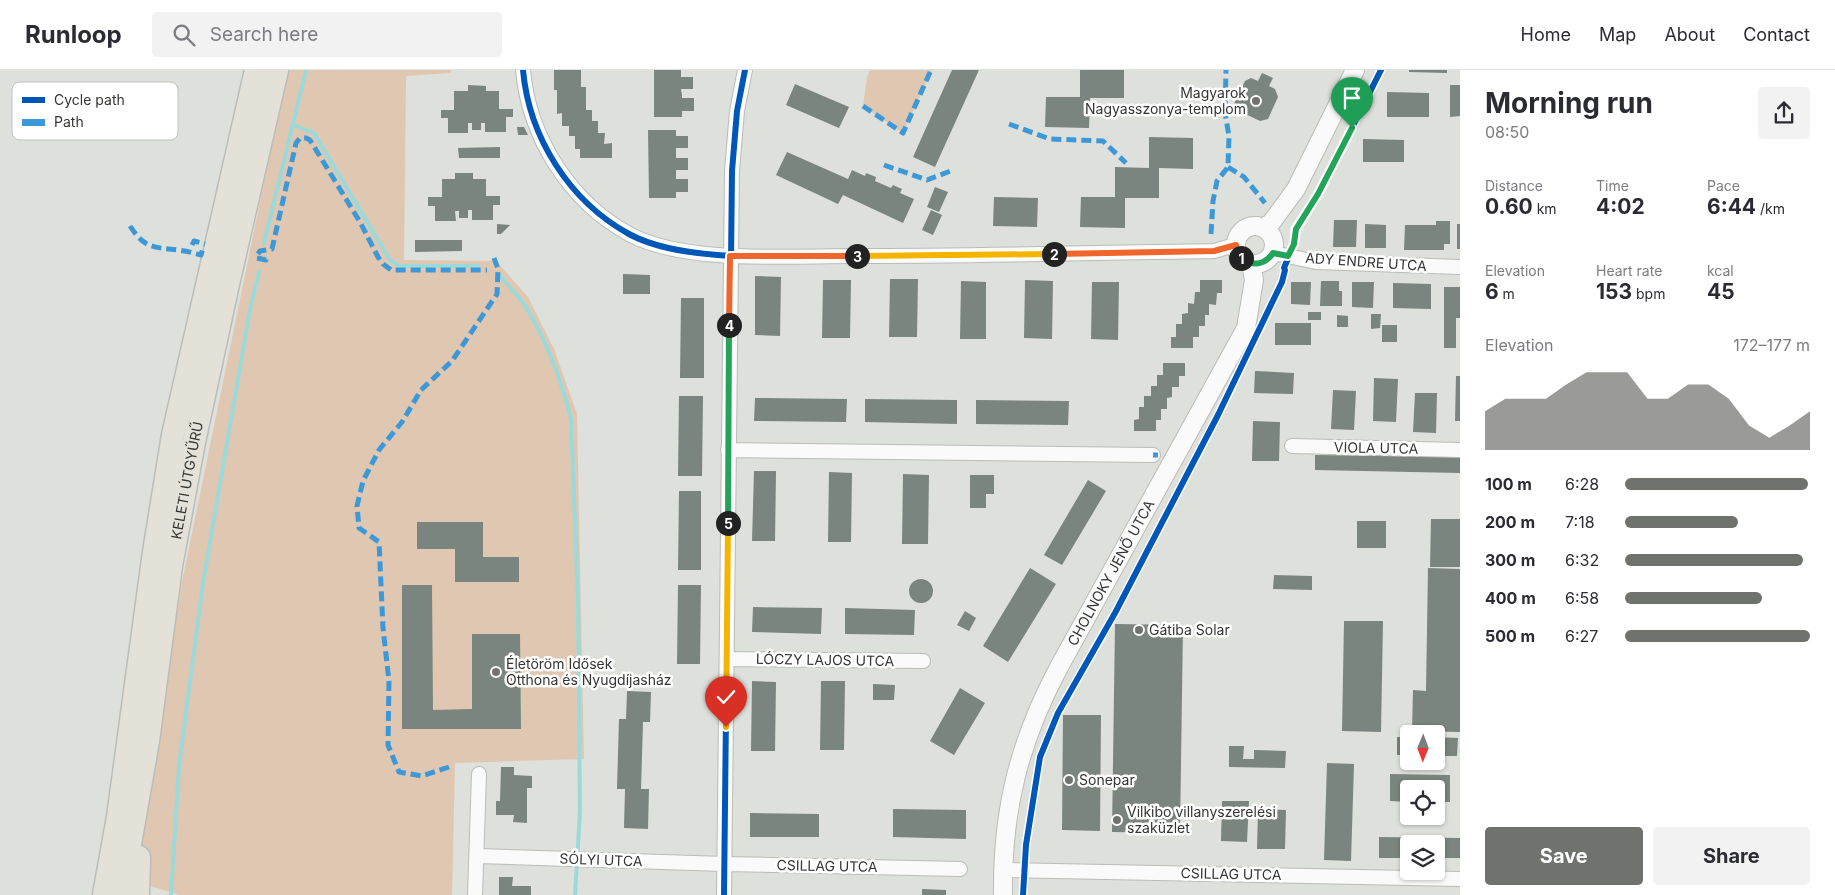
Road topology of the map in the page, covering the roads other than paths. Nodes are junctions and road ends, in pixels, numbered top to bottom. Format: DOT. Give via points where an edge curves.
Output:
graph roads {
  1 [pos="256,70"];
  2 [pos="277,70"];
  3 [pos="523,70"];
  4 [pos="745,70"];
  5 [pos="1354,70"];
  6 [pos="1264,227"];
  7 [pos="1236,245"];
  8 [pos="1273,253"];
  9 [pos="730,256"];
  10 [pos="1251,264"];
  11 [pos="1460,267"];
  12 [pos="1292,446"];
  13 [pos="728,450"];
  14 [pos="1460,450"];
  15 [pos="1153,455"];
  16 [pos="727,658"];
  17 [pos="923,661"];
  18 [pos="479,774"];
  19 [pos="142,778"];
  20 [pos="477,856"];
  21 [pos="724,864"];
  22 [pos="960,869"];
  23 [pos="1002,870"];
  24 [pos="1460,879"];
  25 [pos="104,895"];
  26 [pos="121,895"];
  27 [pos="138,895"];
  28 [pos="475,895"];
  29 [pos="724,895"];
  30 [pos="1003,895"];
  1 -- 25 [label="main road, KELETI ÚTGYŰRŰ" via="173,435"];
  2 -- 19 [label="main road, KELETI ÚTGYŰRŰ" via="194,442 171,566"];
  3 -- 9 [label="street" via="528,106 547,148 566,179 594,209 630,234 650,242"];
  4 -- 9 [label="street" via="734,141"];
  5 -- 6 [label="street" via="1296,189 1271,223"];
  6 -- 7 [label="street" via="1251,225 1245,228 1240,232"];
  6 -- 8 [label="street" via="1274,241"];
  7 -- 9 [label="street" via="1214,251"];
  7 -- 10 [label="street" via="1240,257"];
  8 -- 10 [label="street" via="1262,263"];
  8 -- 11 [label="street, ADY ENDRE UTCA" via="1316,262"];
  9 -- 13 [label="street"];
  10 -- 23 [label="street, CHOLNOKY JENŐ UTCA" via="1254,280 1246,328 1038,709 1012,788"];
  12 -- 14 [label="street, VIOLA UTCA"];
  13 -- 15 [label="street"];
  13 -- 16 [label="street"];
  16 -- 17 [label="street, LÓCZY LAJOS UTCA"];
  16 -- 21 [label="street"];
  18 -- 20 [label="street"];
  19 -- 26 [label="main road, KELETI ÚTGYŰRŰ"];
  19 -- 27 [label="main road"];
  20 -- 21 [label="street, SÓLYI UTCA"];
  20 -- 28 [label="street"];
  21 -- 22 [label="street, CSILLAG UTCA"];
  21 -- 29 [label="street"];
  23 -- 24 [label="street, CSILLAG UTCA"];
  23 -- 30 [label="street, CHOLNOKY JENŐ UTCA"];
}
